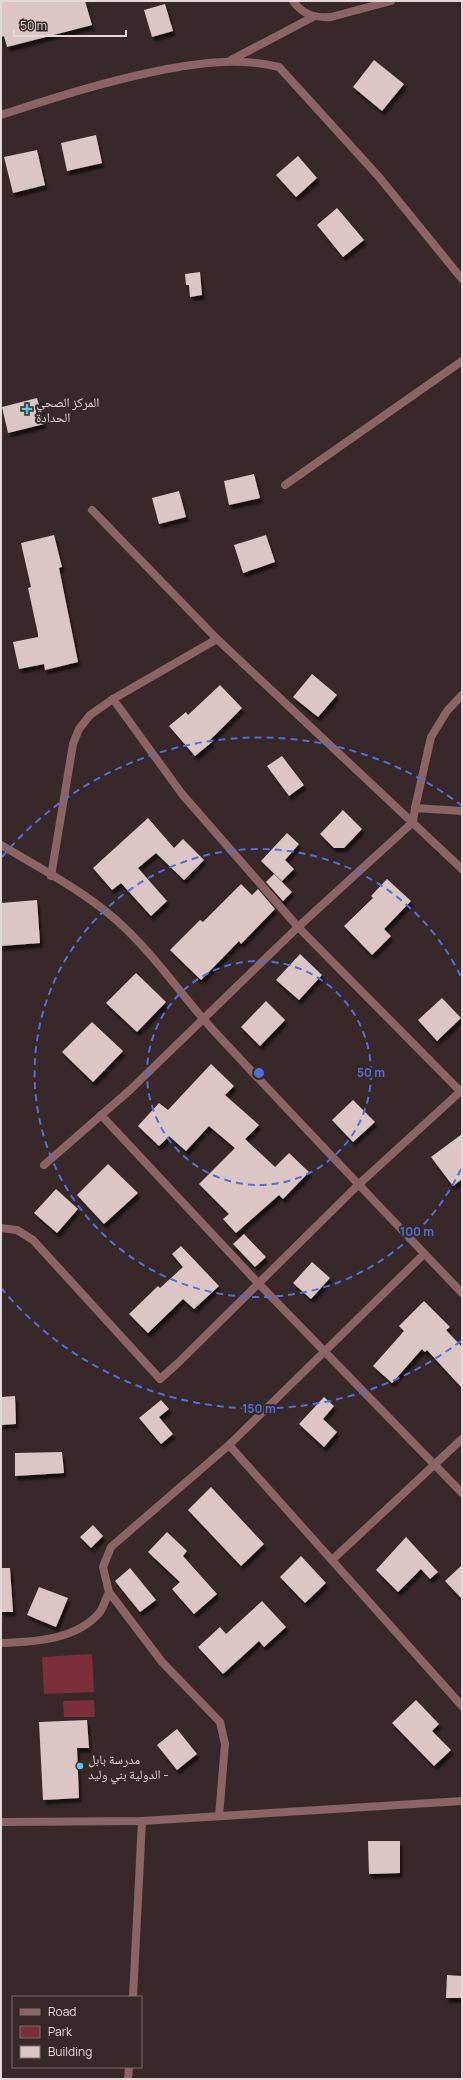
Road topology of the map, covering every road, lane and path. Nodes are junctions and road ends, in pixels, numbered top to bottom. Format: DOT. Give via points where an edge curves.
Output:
graph roads {
  1 [pos="293,1"];
  2 [pos="391,1"];
  3 [pos="313,17"];
  4 [pos="230,60"];
  5 [pos="1,115"];
  6 [pos="462,279"];
  7 [pos="462,361"];
  8 [pos="285,485"];
  9 [pos="92,510"];
  10 [pos="217,639"];
  11 [pos="462,695"];
  12 [pos="113,699"];
  13 [pos="415,808"];
  14 [pos="462,811"];
  15 [pos="413,822"];
  16 [pos="1,845"];
  17 [pos="462,869"];
  18 [pos="51,876"];
  19 [pos="298,927"];
  20 [pos="203,1019"];
  21 [pos="461,1091"];
  22 [pos="101,1115"];
  23 [pos="44,1165"];
  24 [pos="358,1185"];
  25 [pos="1,1228"];
  26 [pos="424,1254"];
  27 [pos="258,1283"];
  28 [pos="462,1293"];
  29 [pos="324,1351"];
  30 [pos="462,1439"];
  31 [pos="229,1445"];
  32 [pos="435,1465"];
  33 [pos="462,1493"];
  34 [pos="332,1560"];
  35 [pos="109,1592"];
  36 [pos="1,1643"];
  37 [pos="462,1706"];
  38 [pos="462,1801"];
  39 [pos="219,1816"];
  40 [pos="142,1821"];
  41 [pos="1,1822"];
  42 [pos="133,1996"];
  43 [pos="129,2068"];
  44 [pos="128,2079"];
  1 -- 3 [label="street"];
  2 -- 3 [label="street" via="331,18"];
  3 -- 4 [label="street"];
  4 -- 5 [label="street" via="132,76"];
  4 -- 6 [label="street" via="278,66 379,177"];
  7 -- 8 [label="street"];
  9 -- 10 [label="street"];
  10 -- 12 [label="street"];
  10 -- 15 [label="street"];
  11 -- 13 [label="street" via="446,711 431,737"];
  12 -- 18 [label="street" via="90,715 79,729 73,744"];
  12 -- 19 [label="street" via="182,794"];
  13 -- 14 [label="street"];
  13 -- 15 [label="street"];
  15 -- 17 [label="street"];
  15 -- 19 [label="street"];
  16 -- 18 [label="street"];
  18 -- 20 [label="street" via="115,919 146,950"];
  19 -- 20 [label="street"];
  19 -- 21 [label="street"];
  20 -- 22 [label="street"];
  20 -- 24 [label="street"];
  21 -- 24 [label="street"];
  22 -- 23 [label="street"];
  22 -- 27 [label="street"];
  24 -- 26 [label="street"];
  24 -- 27 [label="street"];
  25 -- 27 [label="street" via="17,1230 33,1240 160,1379"];
  26 -- 28 [label="street"];
  26 -- 29 [label="street"];
  27 -- 29 [label="street"];
  29 -- 31 [label="street"];
  29 -- 32 [label="street"];
  30 -- 32 [label="street"];
  31 -- 34 [label="street"];
  31 -- 35 [label="street" via="111,1547 103,1567"];
  32 -- 33 [label="street"];
  32 -- 34 [label="street"];
  34 -- 37 [label="street"];
  35 -- 36 [label="street" via="100,1612 78,1629 56,1638"];
  35 -- 39 [label="street" via="162,1662 220,1722 225,1744"];
  38 -- 39 [label="street"];
  39 -- 40 [label="street"];
  40 -- 41 [label="street"];
  40 -- 42 [label="street"];
  43 -- 44 [label="street"];
}
